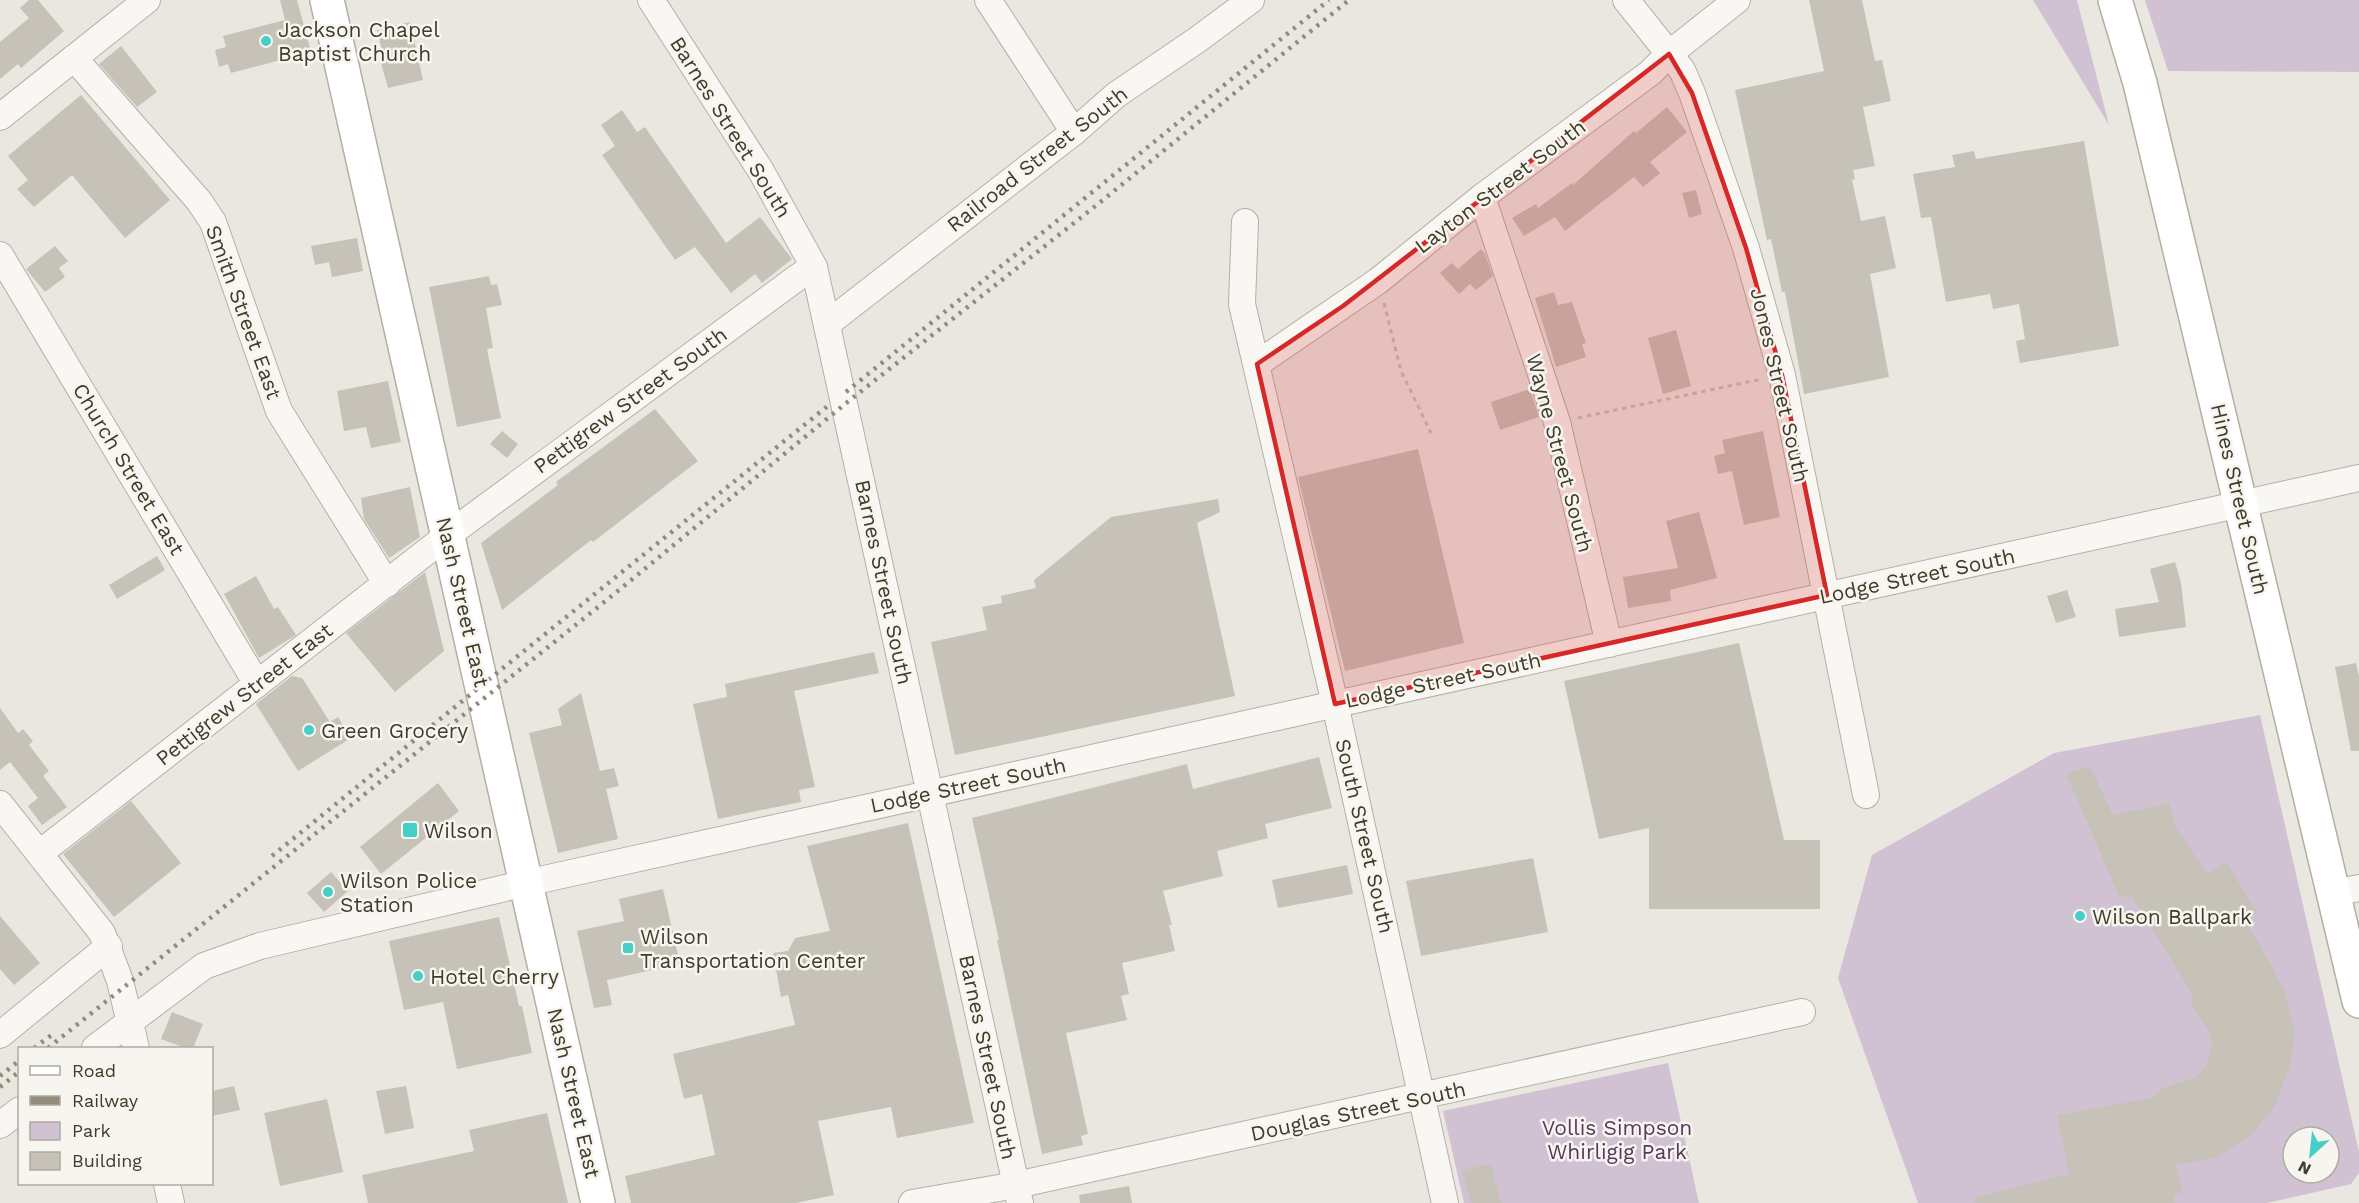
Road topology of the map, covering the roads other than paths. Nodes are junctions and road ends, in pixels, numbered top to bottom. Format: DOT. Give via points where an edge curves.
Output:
graph roads {
  1 [pos="147,0"];
  2 [pos="327,0"];
  3 [pos="651,0"];
  4 [pos="988,0"];
  5 [pos="1251,0"];
  6 [pos="1626,0"];
  7 [pos="1737,0"];
  8 [pos="2115,0"];
  9 [pos="1669,54"];
  10 [pos="74,58"];
  11 [pos="0,117"];
  12 [pos="1074,132"];
  13 [pos="1482,197"];
  14 [pos="1245,222"];
  15 [pos="0,255"];
  16 [pos="814,267"];
  17 [pos="827,324"];
  18 [pos="1257,364"];
  19 [pos="2359,478"];
  20 [pos="2242,504"];
  21 [pos="448,535"];
  22 [pos="387,584"];
  23 [pos="1827,596"];
  24 [pos="1609,644"];
  25 [pos="257,684"];
  26 [pos="1335,704"];
  27 [pos="931,794"];
  28 [pos="1866,795"];
  29 [pos="0,804"];
  30 [pos="40,852"];
  31 [pos="526,883"];
  32 [pos="2346,890"];
  33 [pos="109,946"];
  34 [pos="2359,1001"];
  35 [pos="1802,1012"];
  36 [pos="130,1021"];
  37 [pos="0,1035"];
  38 [pos="97,1047"];
  39 [pos="136,1047"];
  40 [pos="1423,1097"];
  41 [pos="18,1112"];
  42 [pos="0,1125"];
  43 [pos="167,1185"];
  44 [pos="1018,1194"];
  45 [pos="171,1203"];
  46 [pos="598,1203"];
  47 [pos="912,1203"];
  48 [pos="1445,1203"];
  1 -- 10 [label="street"];
  2 -- 21 [label="main road, Nash Street East"];
  3 -- 16 [label="street, Barnes Street South" via="761,171"];
  4 -- 12 [label="street"];
  5 -- 12 [label="street, Railroad Street South" via="1116,95"];
  6 -- 9 [label="street, Jones Street South"];
  7 -- 9 [label="street, Layton Street South"];
  8 -- 20 [label="main road, Hines Street South" via="2140,83"];
  9 -- 13 [label="street, Layton Street South" via="1650,73"];
  9 -- 23 [label="street, Jones Street South" via="1682,70 1692,93 1746,248 1782,375"];
  10 -- 11 [label="street"];
  10 -- 22 [label="street, Smith Street East" via="213,222 279,411"];
  12 -- 17 [label="street, Railroad Street South"];
  13 -- 18 [label="street, Layton Street South" via="1378,280"];
  13 -- 24 [label="street, Wayne Street South" via="1557,422"];
  14 -- 18 [label="street, South Street South" via="1242,304"];
  15 -- 25 [label="street, Church Street East"];
  16 -- 17 [label="street, Barnes Street South"];
  16 -- 21 [label="street, Pettigrew Street South"];
  17 -- 27 [label="street, Barnes Street South"];
  18 -- 26 [label="street, South Street South"];
  19 -- 20 [label="street, Lodge Street South"];
  20 -- 23 [label="street, Lodge Street South"];
  20 -- 32 [label="main road, Hines Street South"];
  21 -- 22 [label="street, Pettigrew Street East"];
  21 -- 31 [label="main road, Nash Street East"];
  22 -- 25 [label="street, Pettigrew Street East"];
  23 -- 24 [label="street, Lodge Street South"];
  23 -- 28 [label="street, Jones Street South"];
  24 -- 26 [label="street, Lodge Street South"];
  25 -- 30 [label="street, Pettigrew Street East"];
  26 -- 27 [label="street, Lodge Street South"];
  26 -- 40 [label="street, South Street South"];
  27 -- 31 [label="street, Lodge Street South"];
  27 -- 44 [label="street, Barnes Street South"];
  29 -- 30 [label="street"];
  30 -- 33 [label="street"];
  31 -- 36 [label="street, Lodge Street South" via="260,946 204,966"];
  31 -- 46 [label="main road, Nash Street East"];
  32 -- 34 [label="main road, Hines Street South"];
  33 -- 36 [label="street"];
  33 -- 37 [label="street"];
  35 -- 40 [label="street, Douglas Street South"];
  36 -- 38 [label="street, Lodge Street South"];
  36 -- 39 [label="street"];
  40 -- 44 [label="street, Douglas Street South"];
  40 -- 48 [label="street, South Street South"];
  41 -- 42 [label="street"];
  43 -- 45 [label="street"];
  44 -- 47 [label="street, Douglas Street South"];
}
